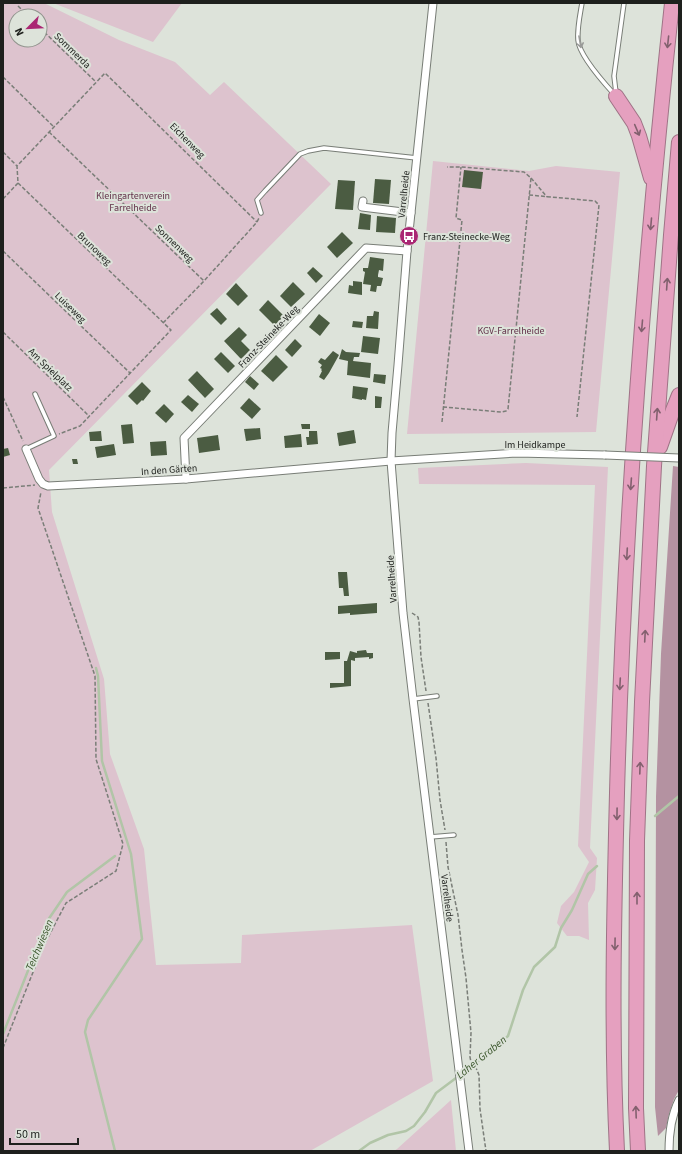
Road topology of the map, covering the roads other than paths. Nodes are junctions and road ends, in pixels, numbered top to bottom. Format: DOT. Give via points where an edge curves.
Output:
graph roads {
  1 [pos="433,3"];
  2 [pos="582,3"];
  3 [pos="624,3"];
  4 [pos="672,3"];
  5 [pos="616,96"];
  6 [pos="679,142"];
  7 [pos="417,158"];
  8 [pos="654,189"];
  9 [pos="363,201"];
  10 [pos="261,213"];
  11 [pos="411,213"];
  12 [pos="407,252"];
  13 [pos="35,394"];
  14 [pos="679,395"];
  15 [pos="26,449"];
  16 [pos="679,458"];
  17 [pos="391,461"];
  18 [pos="654,466"];
  19 [pos="186,479"];
  20 [pos="437,696"];
  21 [pos="413,699"];
  22 [pos="454,835"];
  23 [pos="430,837"];
  24 [pos="679,1100"];
  25 [pos="469,1151"];
  26 [pos="617,1151"];
  27 [pos="638,1151"];
  28 [pos="669,1151"];
  1 -- 7 [label="street, Varrelheide"];
  2 -- 5 [label="lane, one-way" via="578,41 595,71"];
  3 -- 5 [label="lane" via="614,76"];
  4 -- 8 [label="highway, one-way"];
  5 -- 8 [label="highway, one-way" via="640,136"];
  18 -- 6 [label="highway, one-way"];
  7 -- 10 [label="lane" via="324,148 308,150 300,154 257,200"];
  7 -- 11 [label="street, Varrelheide"];
  8 -- 26 [label="highway, one-way" via="629,508 620,700 614,998"];
  9 -- 11 [label="street" via="362,207"];
  11 -- 12 [label="street, Varrelheide"];
  12 -- 17 [label="street, Varrelheide"];
  12 -- 19 [label="street, Franz-Steineke-Weg" via="366,248 184,438"];
  13 -- 15 [label="lane" via="54,436"];
  14 -- 18 [label="highway"];
  15 -- 19 [label="street, In den Gärten" via="40,479 48,486"];
  16 -- 17 [label="street, Im Heidkampe, bridge" via="517,453"];
  17 -- 19 [label="street, In den Gärten"];
  17 -- 21 [label="street, Varrelheide" via="403,613"];
  27 -- 18 [label="highway, one-way" via="637,841"];
  20 -- 21 [label="lane"];
  21 -- 23 [label="street, Varrelheide"];
  22 -- 23 [label="lane"];
  23 -- 25 [label="street, Varrelheide"];
  24 -- 28 [label="street" via="672,1119"];
}
